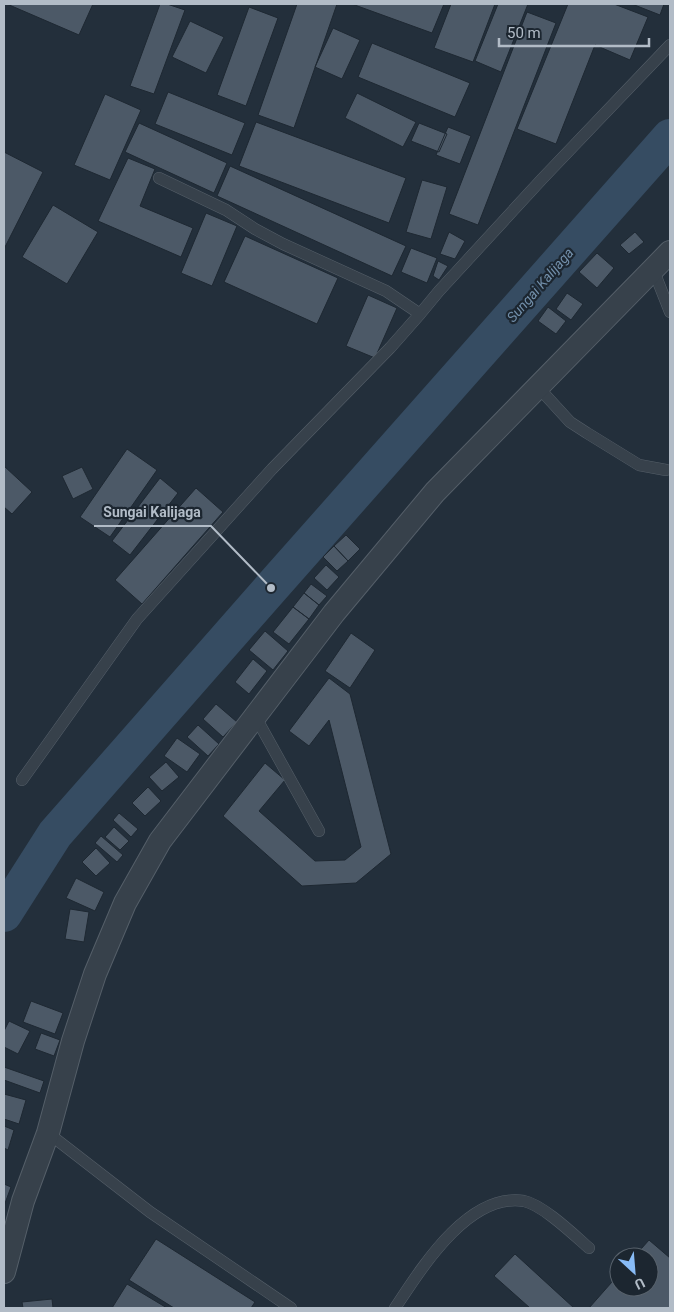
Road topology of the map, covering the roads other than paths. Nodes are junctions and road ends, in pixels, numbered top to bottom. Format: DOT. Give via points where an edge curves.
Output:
graph roads {
  1 [pos="670,44"];
  2 [pos="159,178"];
  3 [pos="670,252"];
  4 [pos="653,269"];
  5 [pos="670,312"];
  6 [pos="420,314"];
  7 [pos="538,386"];
  8 [pos="666,470"];
  9 [pos="255,716"];
  10 [pos="22,780"];
  11 [pos="320,831"];
  12 [pos="48,1133"];
  13 [pos="589,1248"];
  14 [pos="4,1272"];
  15 [pos="291,1308"];
  16 [pos="395,1308"];
  1 -- 6 [label="lane"];
  2 -- 6 [label="lane" via="226,210 283,244 386,291"];
  3 -- 4 [label="street"];
  4 -- 5 [label="lane"];
  4 -- 7 [label="street"];
  6 -- 10 [label="lane" via="272,469 137,619"];
  7 -- 8 [label="lane" via="570,422 639,465"];
  7 -- 9 [label="street" via="435,492 334,613"];
  9 -- 11 [label="lane"];
  9 -- 12 [label="street" via="160,841 125,903 93,983"];
  12 -- 14 [label="street" via="23,1201"];
  12 -- 15 [label="lane" via="150,1212"];
  13 -- 16 [label="lane" via="548,1214 525,1202 502,1201 476,1213 447,1237"];
}
